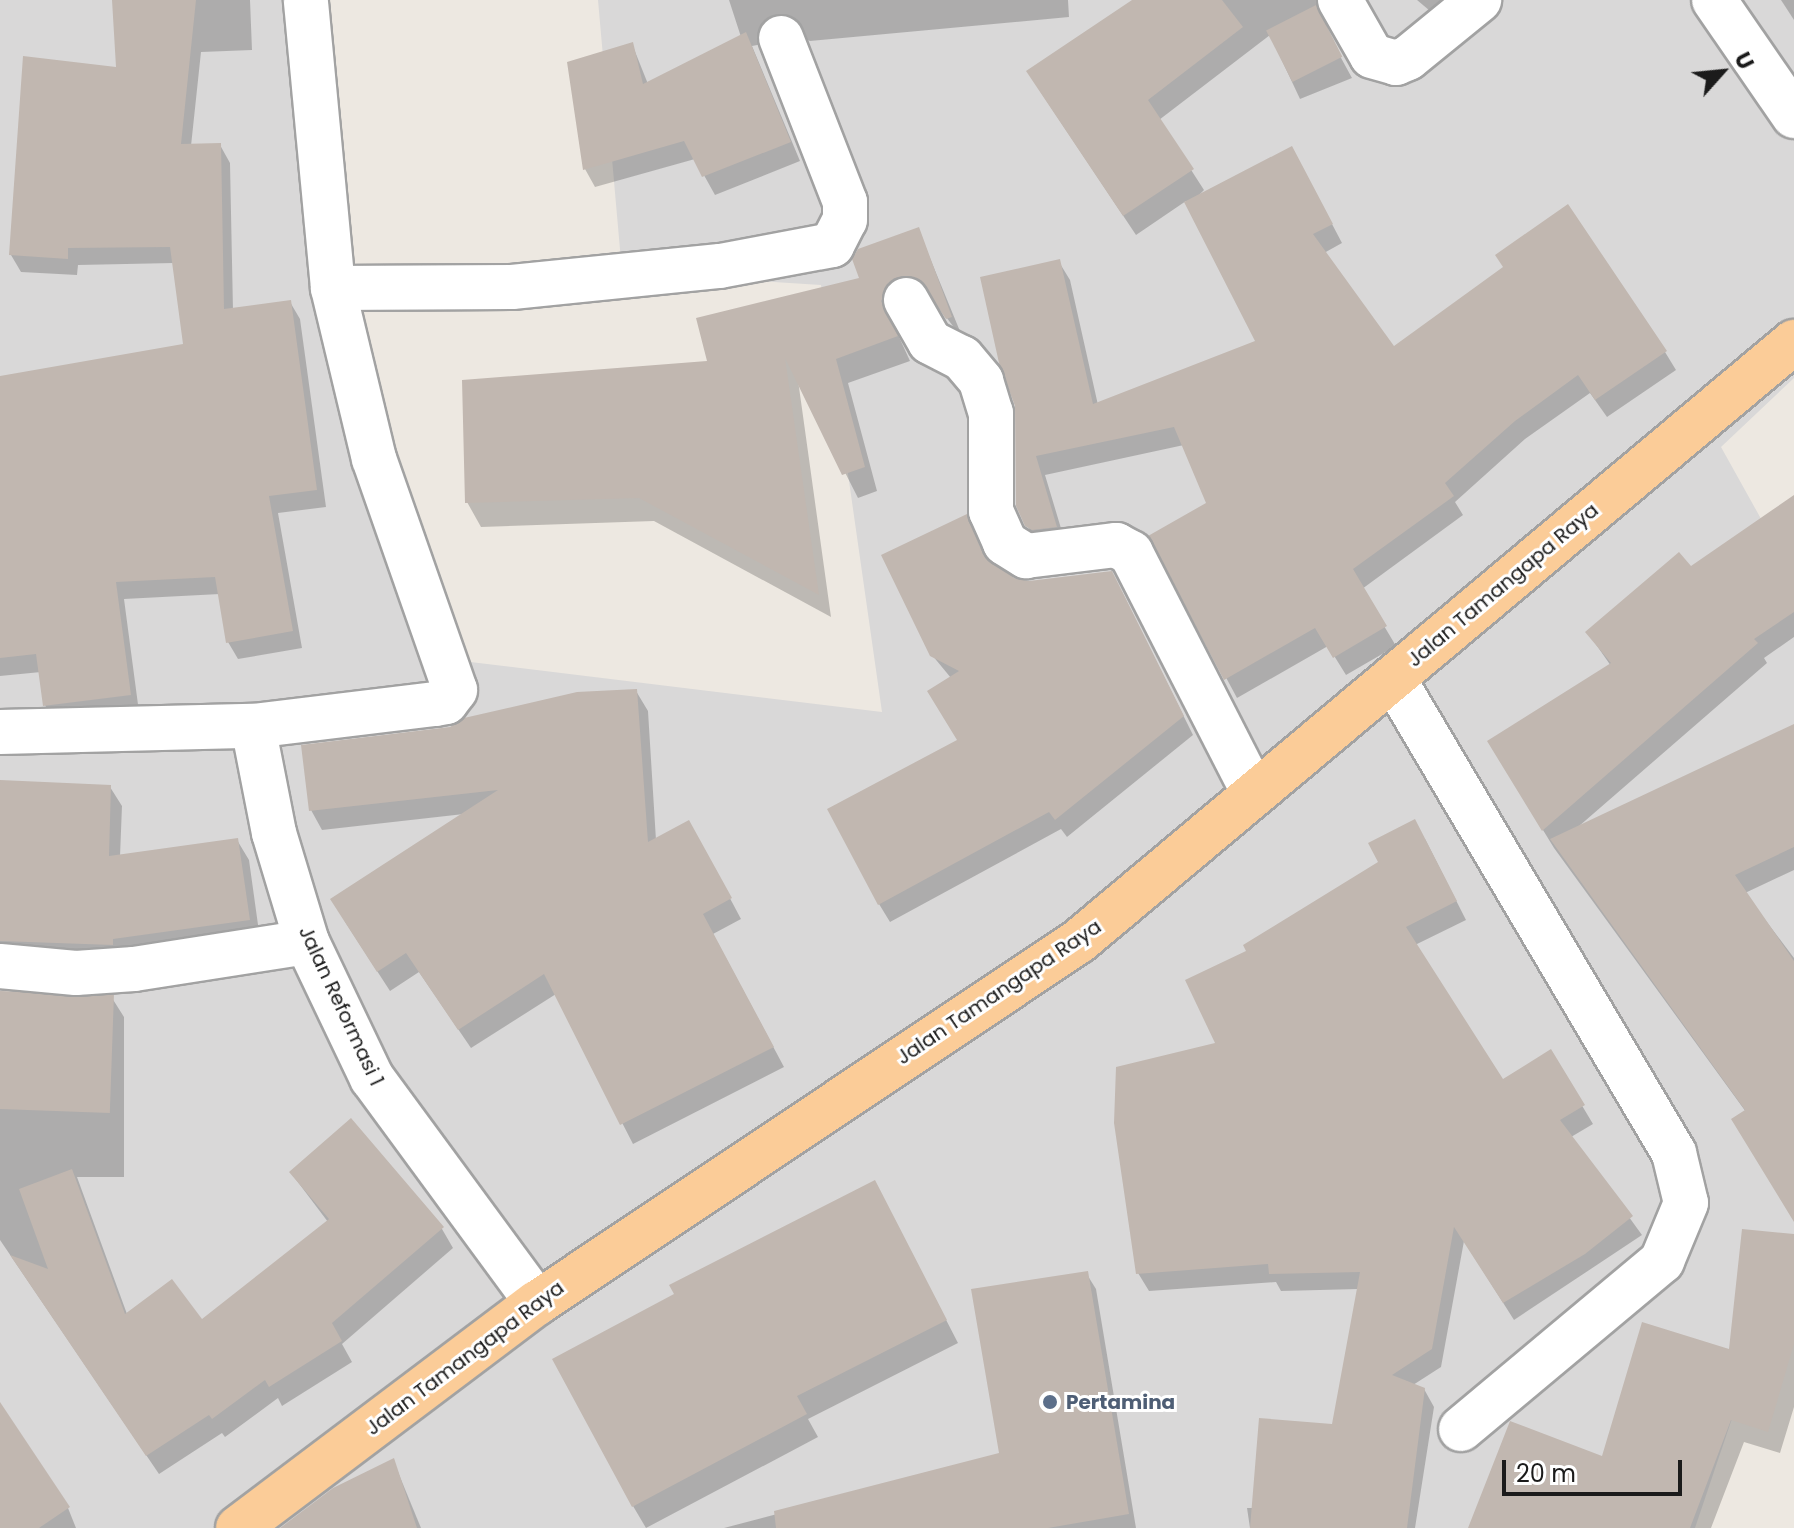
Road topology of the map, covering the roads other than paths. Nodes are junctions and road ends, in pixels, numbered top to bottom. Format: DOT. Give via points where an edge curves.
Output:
graph roads {
  1 [pos="306,0"];
  2 [pos="1340,0"];
  3 [pos="1479,0"];
  4 [pos="1714,0"];
  5 [pos="781,38"];
  6 [pos="1794,116"];
  7 [pos="333,288"];
  8 [pos="906,300"];
  9 [pos="1794,342"];
  10 [pos="1393,678"];
  11 [pos="253,726"];
  12 [pos="0,732"];
  13 [pos="1254,793"];
  14 [pos="307,942"];
  15 [pos="0,966"];
  16 [pos="537,1303"];
  17 [pos="1461,1429"];
  18 [pos="238,1528"];
  1 -- 7 [label="street"];
  2 -- 3 [label="street" via="1372,56 1396,63"];
  4 -- 6 [label="street"];
  5 -- 7 [label="street" via="845,202 845,220 832,245 720,266 512,287"];
  7 -- 11 [label="street" via="379,473 455,690 446,702 435,704"];
  8 -- 13 [label="street" via="930,342 962,358 981,381 991,413 991,511 1005,543 1026,556 1116,545 1131,553"];
  9 -- 10 [label="main road, Jalan Tamangapa Raya"];
  10 -- 13 [label="main road, Jalan Tamangapa Raya"];
  10 -- 17 [label="street" via="1674,1153 1686,1203 1662,1261"];
  11 -- 12 [label="street"];
  11 -- 14 [label="street, Jalan Reformasi 1" via="274,833"];
  13 -- 16 [label="main road, Jalan Tamangapa Raya" via="1079,941"];
  14 -- 15 [label="street" via="134,969 76,973"];
  14 -- 16 [label="street, Jalan Reformasi 1" via="372,1078"];
  16 -- 18 [label="main road, Jalan Tamangapa Raya"];
}
